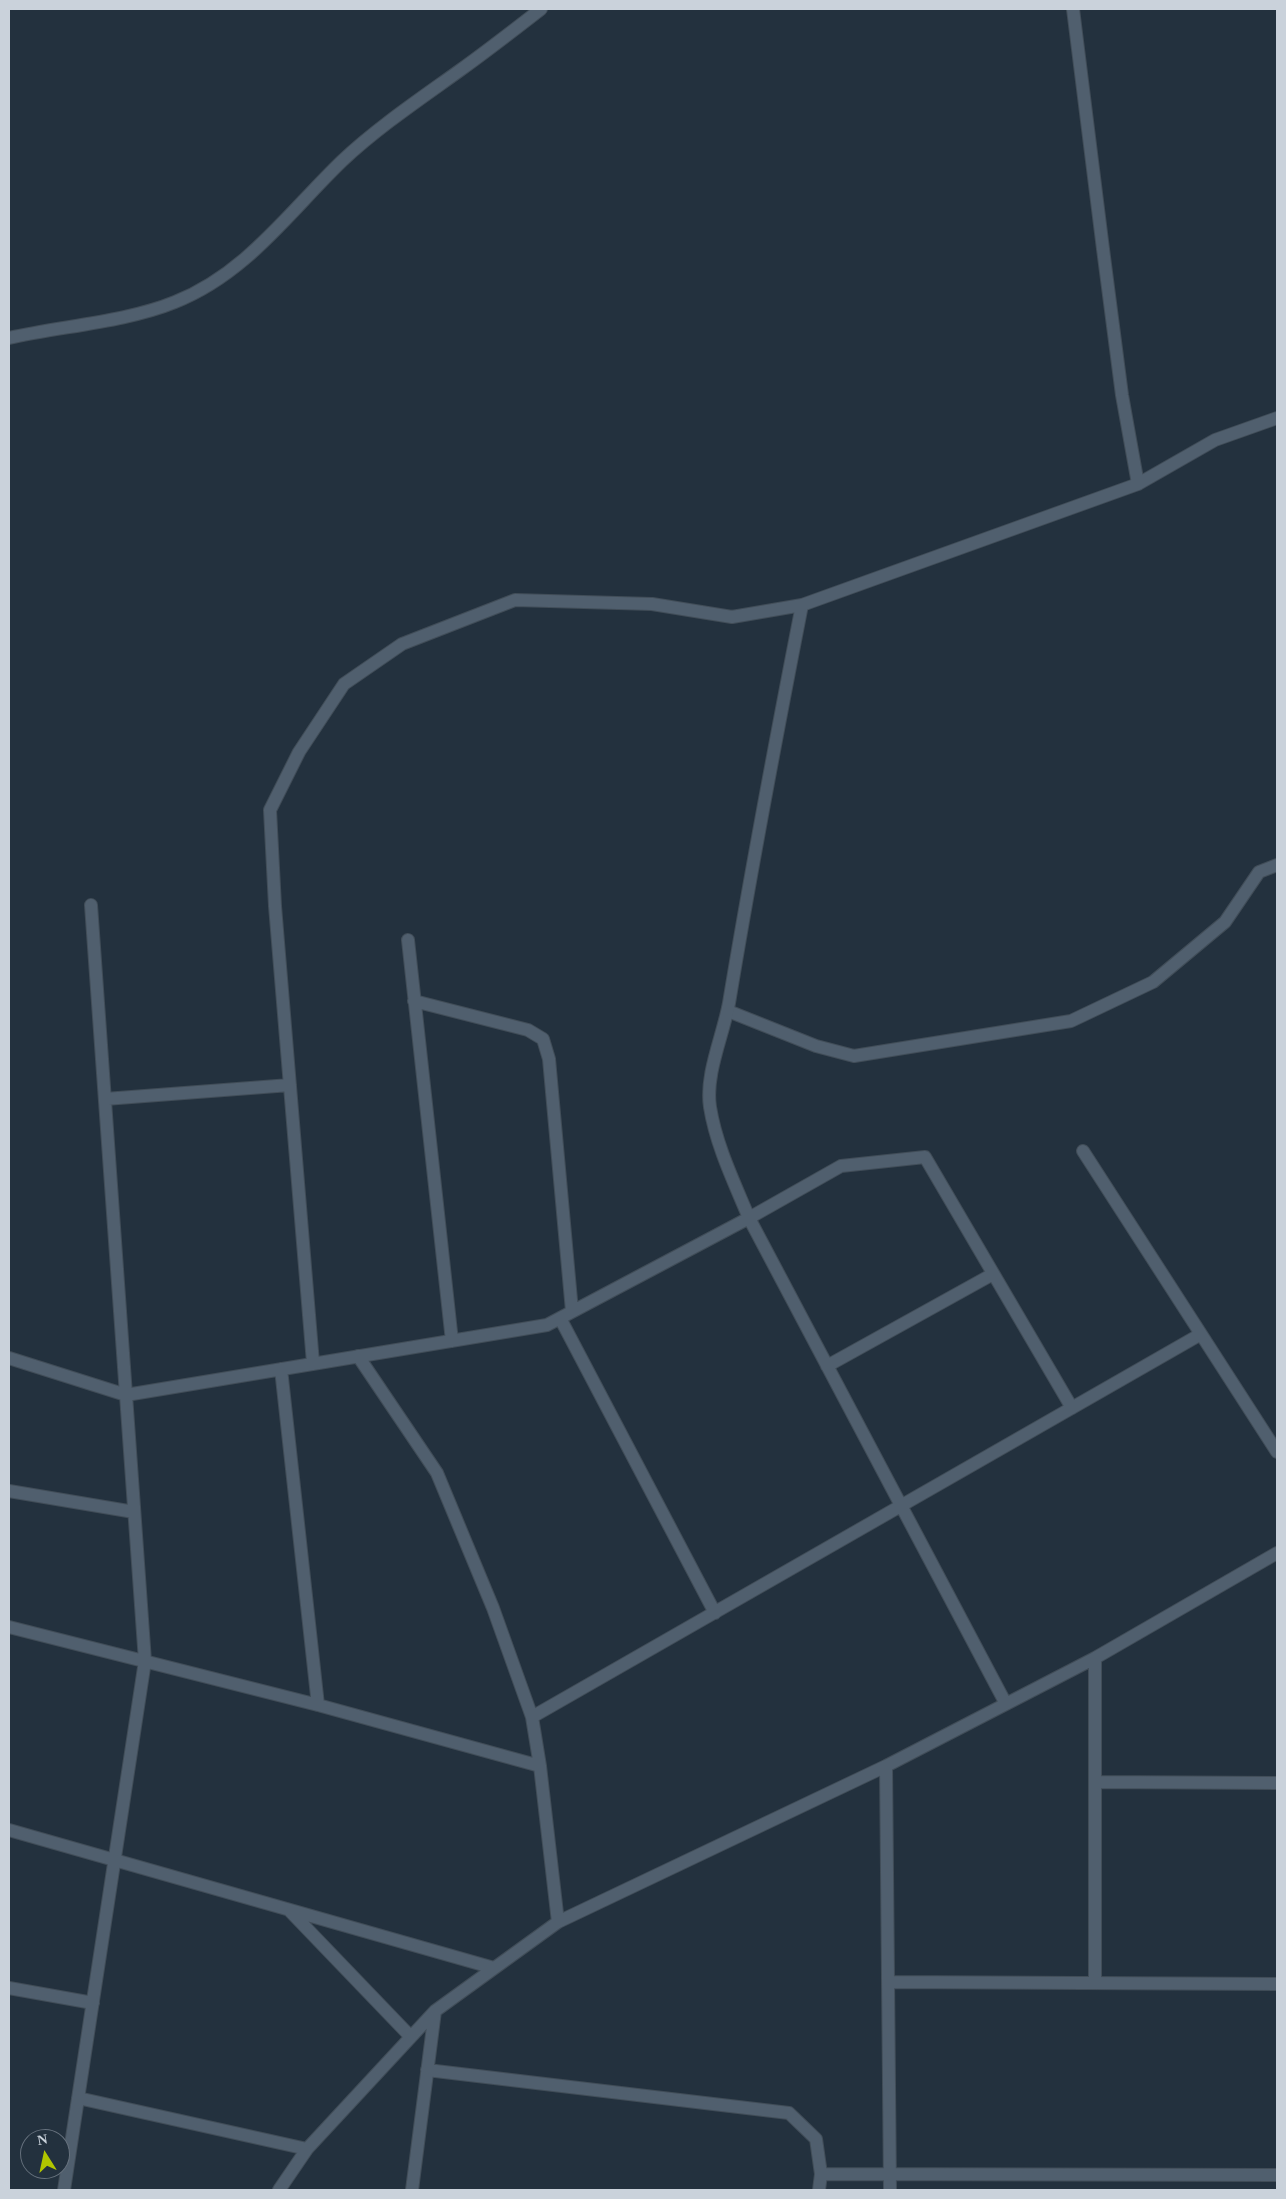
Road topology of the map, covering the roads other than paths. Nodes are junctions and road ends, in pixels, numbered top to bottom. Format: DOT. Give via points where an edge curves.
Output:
graph roads {
  1 [pos="540,9"];
  2 [pos="1070,11"];
  3 [pos="9,338"];
  4 [pos="1277,418"];
  5 [pos="1138,484"];
  6 [pos="802,605"];
  7 [pos="1277,865"];
  8 [pos="90,905"];
  9 [pos="408,940"];
  10 [pos="414,1002"];
  11 [pos="728,1011"];
  12 [pos="290,1085"];
  13 [pos="105,1099"];
  14 [pos="1083,1151"];
  15 [pos="749,1218"];
  16 [pos="993,1274"];
  17 [pos="572,1311"];
  18 [pos="560,1318"];
  19 [pos="1201,1334"];
  20 [pos="452,1341"];
  21 [pos="358,1356"];
  22 [pos="9,1358"];
  23 [pos="314,1363"];
  24 [pos="827,1366"];
  25 [pos="282,1369"];
  26 [pos="126,1395"];
  27 [pos="1072,1408"];
  28 [pos="1277,1452"];
  29 [pos="9,1491"];
  30 [pos="901,1506"];
  31 [pos="134,1512"];
  32 [pos="1277,1553"];
  33 [pos="715,1613"];
  34 [pos="9,1627"];
  35 [pos="1095,1658"];
  36 [pos="145,1661"];
  37 [pos="1006,1704"];
  38 [pos="318,1706"];
  39 [pos="532,1717"];
  40 [pos="540,1766"];
  41 [pos="886,1766"];
  42 [pos="1095,1782"];
  43 [pos="1277,1783"];
  44 [pos="9,1830"];
  45 [pos="115,1859"];
  46 [pos="287,1908"];
  47 [pos="558,1922"];
  48 [pos="494,1968"];
  49 [pos="888,1982"];
  50 [pos="1094,1983"];
  51 [pos="1277,1984"];
  52 [pos="9,1988"];
  53 [pos="93,2003"];
  54 [pos="434,2011"];
  55 [pos="410,2036"];
  56 [pos="427,2070"];
  57 [pos="78,2098"];
  58 [pos="307,2150"];
  59 [pos="821,2174"];
  60 [pos="891,2175"];
  61 [pos="1277,2175"];
  62 [pos="64,2190"];
  63 [pos="279,2190"];
  64 [pos="412,2190"];
  65 [pos="819,2190"];
  66 [pos="890,2190"];
  1 -- 3 [label="street" via="342,161 240,264 197,291 151,310"];
  2 -- 5 [label="street" via="1117,356"];
  4 -- 5 [label="street" via="1215,440"];
  5 -- 6 [label="street"];
  6 -- 11 [label="street"];
  6 -- 12 [label="street" via="732,617 652,604 515,600 402,644 344,684 299,752 270,810"];
  7 -- 11 [label="street" via="1259,872 1225,922 1153,982 1071,1020 854,1056 816,1046"];
  8 -- 13 [label="street"];
  9 -- 10 [label="street"];
  10 -- 17 [label="street" via="528,1030 543,1040 549,1059"];
  10 -- 20 [label="street"];
  11 -- 15 [label="street" via="712,1067 710,1106 726,1160"];
  12 -- 13 [label="street"];
  12 -- 23 [label="street"];
  13 -- 26 [label="street"];
  14 -- 19 [label="street"];
  15 -- 16 [label="street" via="841,1166 925,1157"];
  15 -- 17 [label="street"];
  15 -- 24 [label="street"];
  16 -- 24 [label="street"];
  16 -- 27 [label="street"];
  17 -- 18 [label="street"];
  18 -- 20 [label="street" via="547,1325"];
  18 -- 33 [label="street"];
  19 -- 27 [label="street"];
  19 -- 28 [label="street"];
  20 -- 21 [label="street"];
  21 -- 23 [label="street"];
  21 -- 39 [label="street" via="437,1473 493,1608"];
  22 -- 26 [label="street"];
  23 -- 25 [label="street"];
  24 -- 30 [label="street"];
  25 -- 26 [label="street"];
  25 -- 38 [label="street"];
  26 -- 31 [label="street"];
  27 -- 30 [label="street"];
  29 -- 31 [label="street"];
  30 -- 33 [label="street"];
  30 -- 37 [label="street"];
  31 -- 36 [label="street"];
  32 -- 35 [label="street"];
  33 -- 39 [label="street"];
  34 -- 36 [label="street"];
  35 -- 37 [label="street"];
  35 -- 42 [label="street"];
  36 -- 38 [label="street"];
  36 -- 45 [label="street"];
  37 -- 41 [label="street"];
  38 -- 40 [label="street"];
  39 -- 40 [label="street"];
  40 -- 47 [label="street"];
  41 -- 47 [label="street"];
  41 -- 49 [label="street"];
  42 -- 43 [label="street"];
  42 -- 50 [label="street"];
  44 -- 45 [label="street"];
  45 -- 46 [label="street"];
  45 -- 53 [label="street"];
  46 -- 48 [label="street"];
  46 -- 55 [label="street"];
  47 -- 48 [label="street"];
  48 -- 54 [label="street"];
  49 -- 50 [label="street"];
  49 -- 60 [label="street"];
  50 -- 51 [label="street"];
  52 -- 53 [label="street"];
  53 -- 57 [label="street"];
  54 -- 55 [label="street"];
  54 -- 56 [label="street"];
  55 -- 58 [label="street"];
  56 -- 59 [label="street" via="790,2113 816,2139"];
  56 -- 64 [label="street"];
  57 -- 58 [label="street"];
  57 -- 62 [label="street"];
  58 -- 63 [label="street"];
  59 -- 60 [label="street"];
  59 -- 65 [label="street"];
  60 -- 61 [label="street"];
  60 -- 66 [label="street"];
}
